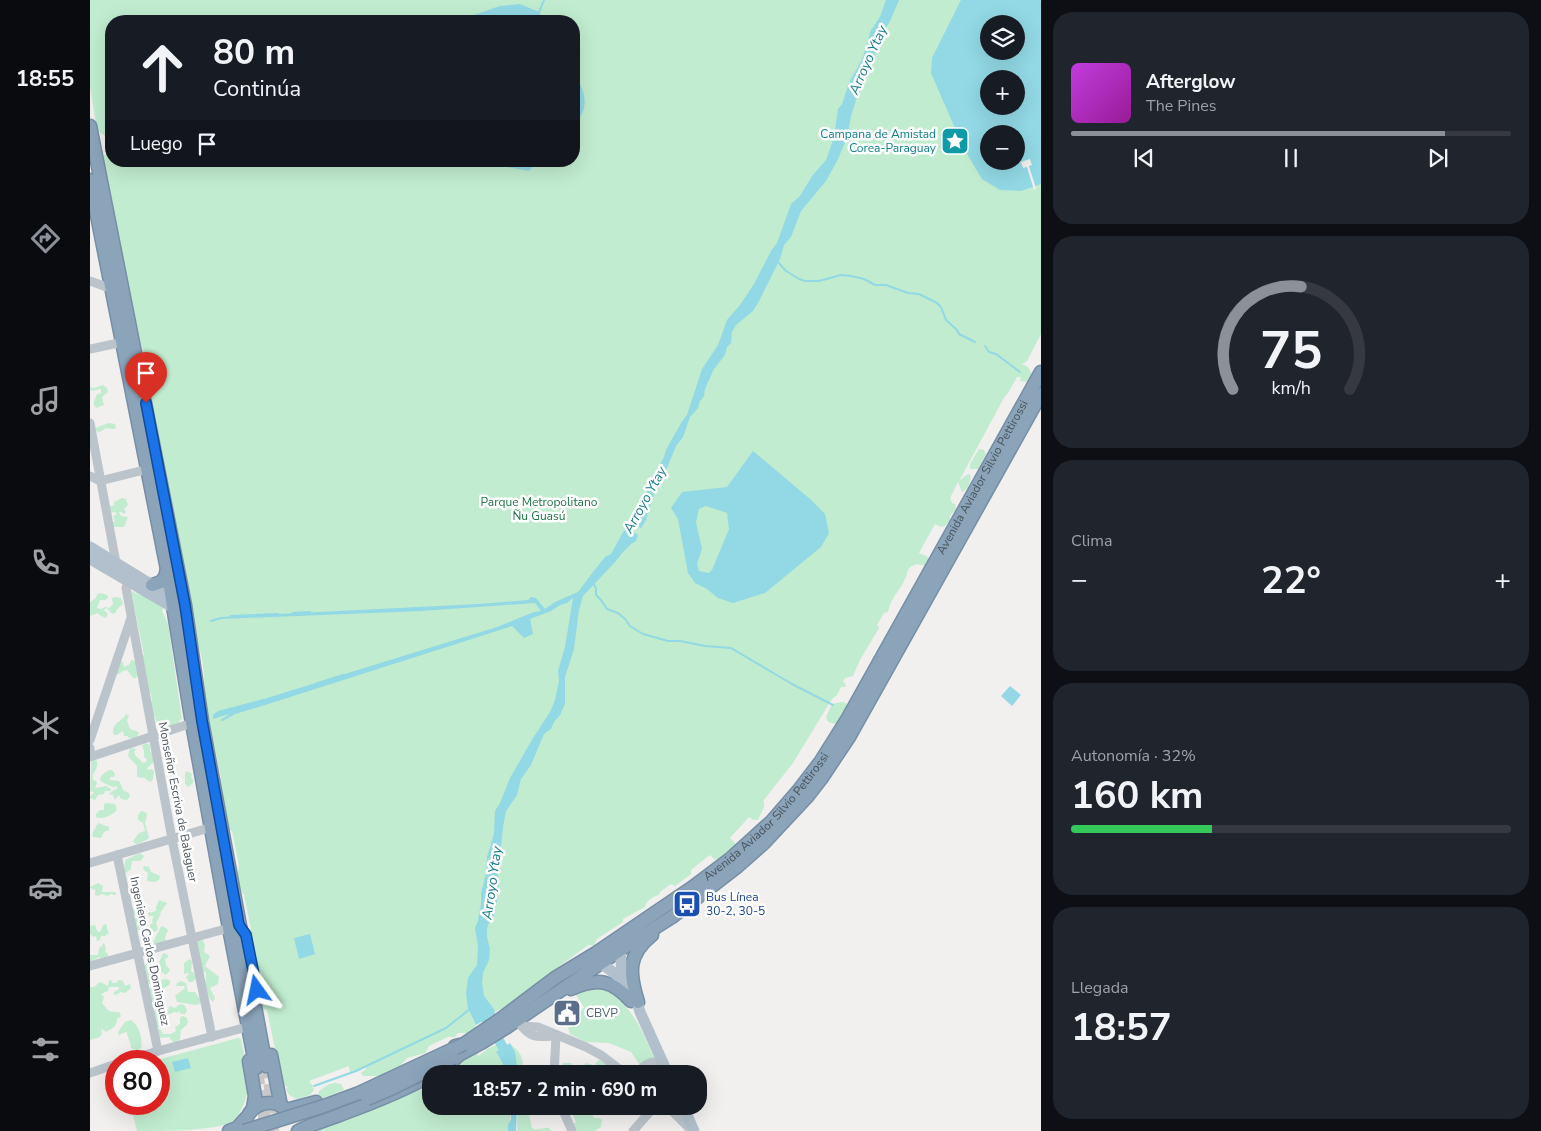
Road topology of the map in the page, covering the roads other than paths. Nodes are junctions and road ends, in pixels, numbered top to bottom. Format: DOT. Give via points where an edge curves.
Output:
graph roads {
  1 [pos="90,126"];
  2 [pos="90,180"];
  3 [pos="90,280"];
  4 [pos="112,289"];
  5 [pos="122,342"];
  6 [pos="90,349"];
  7 [pos="1041,372"];
  8 [pos="1041,394"];
  9 [pos="90,423"];
  10 [pos="148,469"];
  11 [pos="90,476"];
  12 [pos="100,481"];
  13 [pos="90,547"];
  14 [pos="90,559"];
  15 [pos="116,563"];
  16 [pos="167,569"];
  17 [pos="132,579"];
  18 [pos="152,585"];
  19 [pos="173,603"];
  20 [pos="132,615"];
  21 [pos="192,652"];
  22 [pos="192,723"];
  23 [pos="152,737"];
  24 [pos="90,740"];
  25 [pos="90,757"];
  26 [pos="212,827"];
  27 [pos="172,839"];
  28 [pos="117,856"];
  29 [pos="90,863"];
  30 [pos="693,887"];
  31 [pos="672,917"];
  32 [pos="234,926"];
  33 [pos="192,938"];
  34 [pos="620,950"];
  35 [pos="137,953"];
  36 [pos="600,963"];
  37 [pos="90,966"];
  38 [pos="623,980"];
  39 [pos="547,992"];
  40 [pos="636,1005"];
  41 [pos="512,1023"];
  42 [pos="243,1028"];
  43 [pos="212,1036"];
  44 [pos="556,1036"];
  45 [pos="470,1045"];
  46 [pos="158,1050"];
  47 [pos="162,1050"];
  48 [pos="449,1065"];
  49 [pos="554,1065"];
  50 [pos="614,1065"];
  51 [pos="645,1065"];
  52 [pos="659,1065"];
  53 [pos="665,1065"];
  54 [pos="261,1067"];
  55 [pos="105,1068"];
  56 [pos="90,1073"];
  57 [pos="422,1080"];
  58 [pos="277,1087"];
  59 [pos="306,1106"];
  60 [pos="284,1108"];
  61 [pos="565,1115"];
  62 [pos="647,1115"];
  63 [pos="676,1115"];
  64 [pos="687,1115"];
  65 [pos="247,1122"];
  66 [pos="229,1131"];
  67 [pos="270,1131"];
  68 [pos="293,1131"];
  69 [pos="298,1131"];
  70 [pos="572,1131"];
  71 [pos="633,1131"];
  72 [pos="693,1131"];
  1 -- 21 [label="highway"];
  2 -- 4 [label="highway"];
  3 -- 4 [label="street"];
  4 -- 5 [label="highway"];
  5 -- 6 [label="street"];
  5 -- 10 [label="highway"];
  7 -- 30 [label="highway, Avenida Aviador Silvio Pettirossi" via="853,710 821,761 772,821 737,854"];
  8 -- 31 [label="highway, Avenida Aviador Silvio Pettirossi" via="857,723 821,779 758,849"];
  9 -- 12 [label="street"];
  10 -- 12 [label="street"];
  10 -- 16 [label="highway"];
  11 -- 12 [label="street"];
  12 -- 15 [label="street"];
  13 -- 15 [label="main road"];
  14 -- 17 [label="main road"];
  15 -- 17 [label="main road"];
  16 -- 18 [label="highway" via="161,582"];
  16 -- 19 [label="highway"];
  17 -- 18 [label="main road"];
  17 -- 19 [label="main road"];
  17 -- 20 [label="street, Monseñor Escriva de Balaguer" via="126,588"];
  18 -- 19 [label="main road"];
  19 -- 21 [label="highway" via="181,605 186,641"];
  19 -- 22 [label="highway"];
  20 -- 23 [label="street, Monseñor Escriva de Balaguer"];
  20 -- 24 [label="street"];
  21 -- 32 [label="highway"];
  22 -- 23 [label="street"];
  22 -- 26 [label="highway"];
  23 -- 25 [label="street"];
  23 -- 27 [label="street, Monseñor Escriva de Balaguer"];
  26 -- 27 [label="street"];
  26 -- 32 [label="highway"];
  27 -- 28 [label="street"];
  27 -- 33 [label="street, Monseñor Escriva de Balaguer"];
  28 -- 29 [label="street"];
  28 -- 35 [label="street, Ingeniero Carlos Dominguez"];
  30 -- 34 [label="highway" via="623,940"];
  30 -- 39 [label="highway, Avenida Aviador Silvio Pettirossi" via="555,978"];
  31 -- 34 [label="highway, Avenida Aviador Silvio Pettirossi"];
  31 -- 40 [label="highway" via="635,954 631,972"];
  32 -- 33 [label="street"];
  32 -- 42 [label="highway" via="227,938"];
  32 -- 54 [label="highway"];
  32 -- 58 [label="highway" via="246,935"];
  33 -- 35 [label="street"];
  33 -- 43 [label="street, Monseñor Escriva de Balaguer"];
  34 -- 36 [label="highway, Avenida Aviador Silvio Pettirossi"];
  34 -- 38 [label="main road"];
  35 -- 37 [label="street"];
  35 -- 46 [label="street, Ingeniero Carlos Dominguez"];
  36 -- 38 [label="main road"];
  36 -- 39 [label="highway, Avenida Aviador Silvio Pettirossi"];
  38 -- 40 [label="main road" via="626,993"];
  39 -- 40 [label="highway" via="596,982 610,984 622,990"];
  39 -- 41 [label="highway, Avenida Aviador Silvio Pettirossi"];
  40 -- 53 [label="main road"];
  41 -- 44 [label="street" via="532,1036"];
  41 -- 45 [label="highway, Avenida Aviador Silvio Pettirossi"];
  42 -- 43 [label="street"];
  42 -- 65 [label="highway" via="255,1096"];
  43 -- 47 [label="street"];
  44 -- 49 [label="street"];
  44 -- 50 [label="street" via="586,1047"];
  45 -- 48 [label="highway"];
  45 -- 59 [label="highway" via="440,1051 376,1080"];
  45 -- 65 [label="highway, Avenida Aviador Silvio Pettirossi, bridge" via="359,1094 324,1106"];
  45 -- 67 [label="highway, Avenida Aviador Silvio Pettirossi, bridge" via="393,1088"];
  51 -- 52 [label="street" via="652,1062"];
  55 -- 56 [label="street"];
  57 -- 69 [label="highway"];
  58 -- 59 [label="highway" via="286,1102"];
  58 -- 60 [label="highway"];
  59 -- 60 [label="highway"];
  60 -- 65 [label="highway" via="276,1103 264,1103"];
  60 -- 68 [label="highway" via="292,1118"];
  61 -- 70 [label="street"];
  62 -- 71 [label="street"];
  63 -- 72 [label="street"];
  64 -- 72 [label="main road"];
  65 -- 66 [label="highway"];
}
